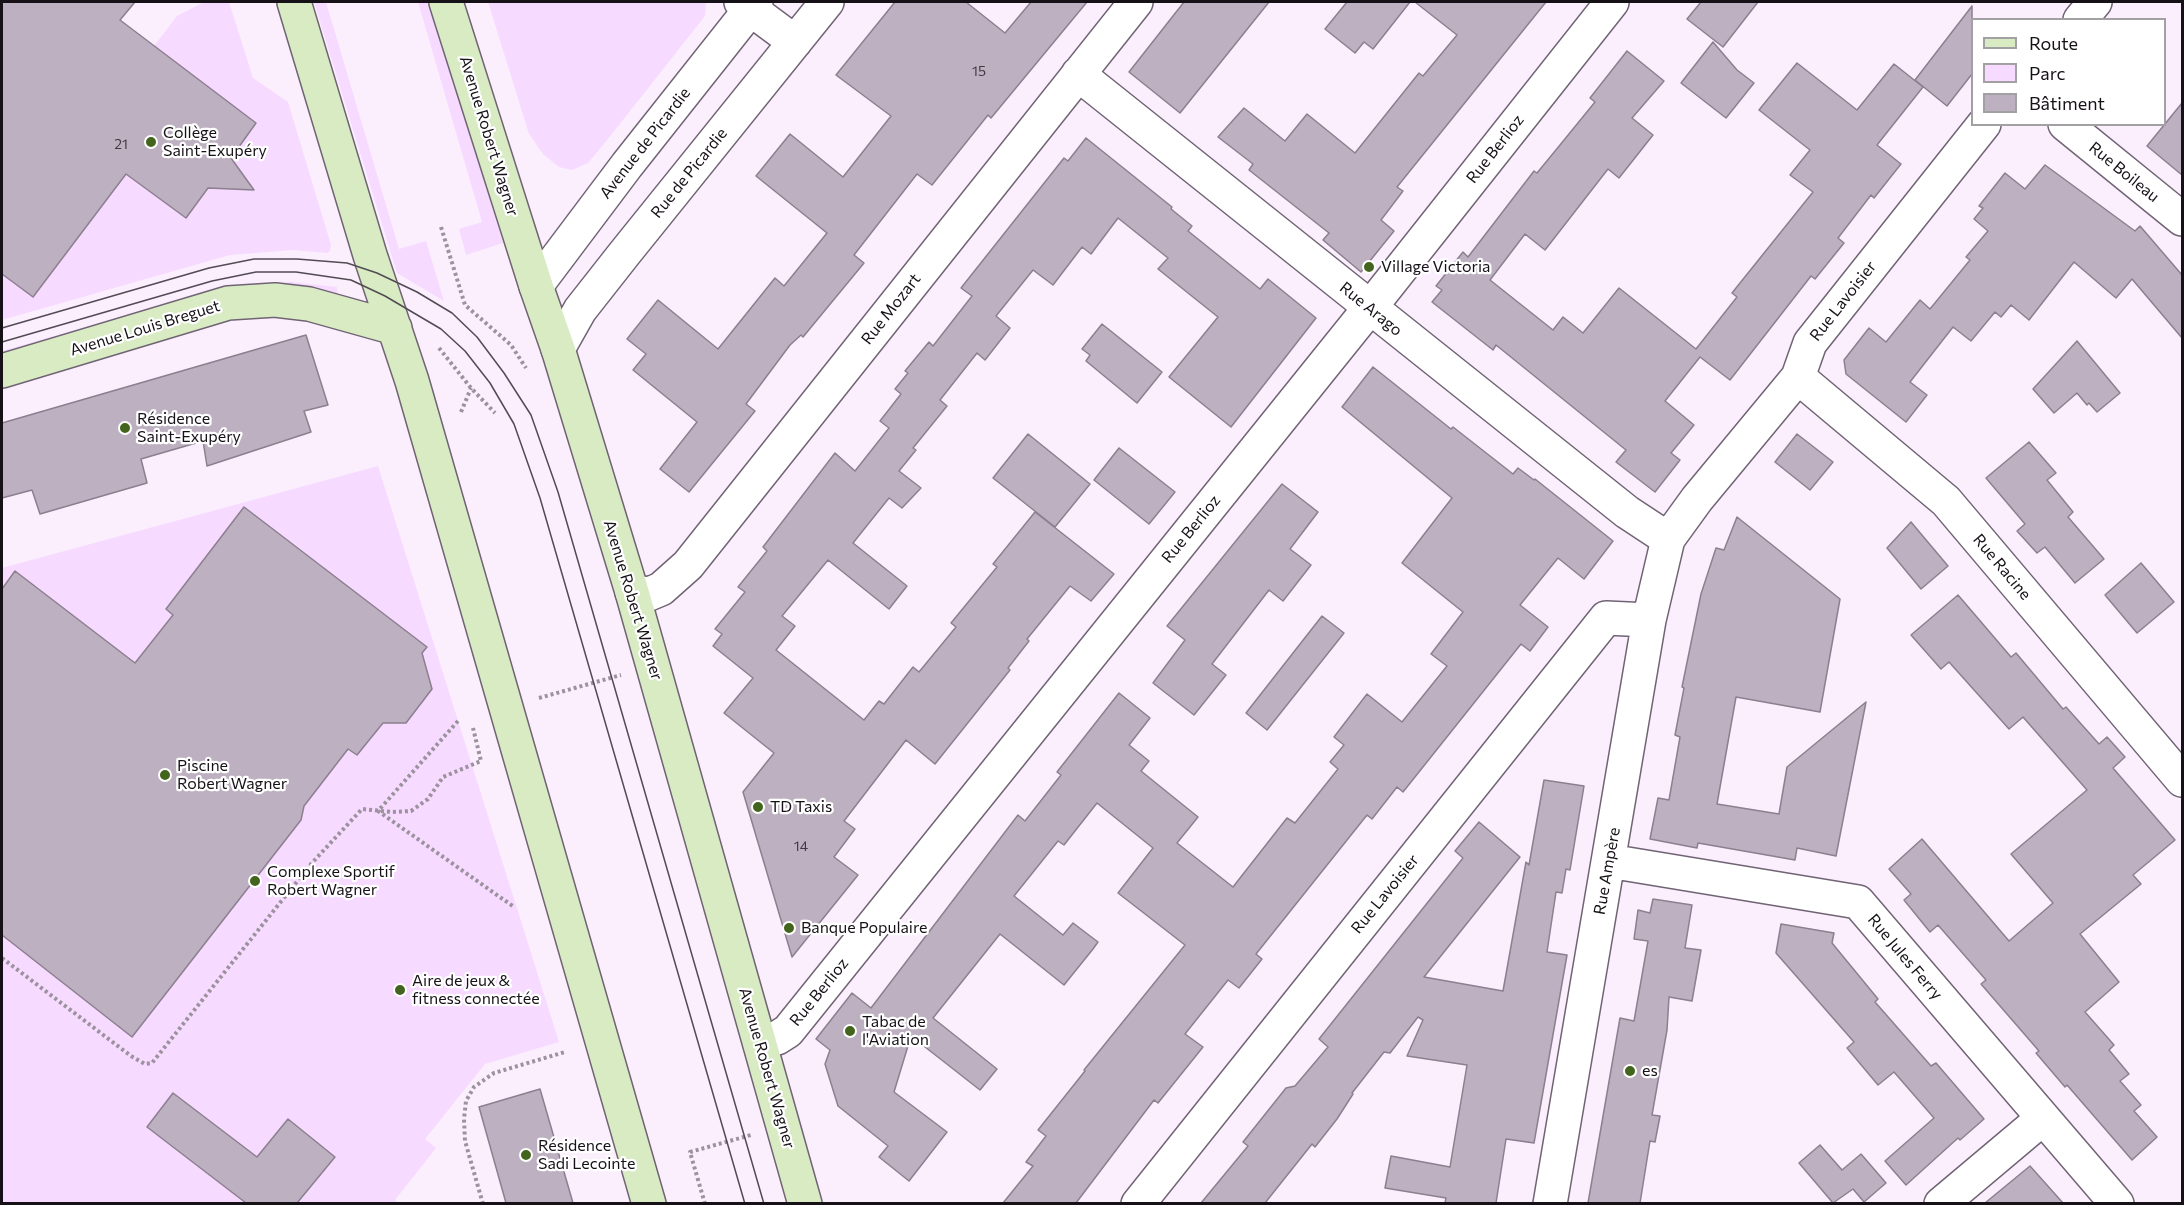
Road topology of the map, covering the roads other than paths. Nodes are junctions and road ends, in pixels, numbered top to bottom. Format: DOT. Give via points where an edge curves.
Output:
graph roads {
  1 [pos="294,2"];
  2 [pos="446,2"];
  3 [pos="827,2"];
  4 [pos="1136,2"];
  5 [pos="1612,2"];
  6 [pos="2095,2"];
  7 [pos="749,4"];
  8 [pos="2082,18"];
  9 [pos="795,42"];
  10 [pos="1078,74"];
  11 [pos="1982,126"];
  12 [pos="2067,126"];
  13 [pos="2182,219"];
  14 [pos="536,286"];
  15 [pos="1369,308"];
  16 [pos="395,328"];
  17 [pos="558,349"];
  18 [pos="2,371"];
  19 [pos="1797,377"];
  20 [pos="1668,540"];
  21 [pos="632,592"];
  22 [pos="1649,620"];
  23 [pos="2182,780"];
  24 [pos="1609,861"];
  25 [pos="760,1043"];
  26 [pos="2042,1119"];
  27 [pos="649,1203"];
  28 [pos="806,1203"];
  29 [pos="1138,1203"];
  30 [pos="1550,1203"];
  31 [pos="1941,1203"];
  32 [pos="2116,1203"];
  1 -- 16 [label="main road"];
  2 -- 14 [label="main road, Avenue Robert Wagner"];
  3 -- 9 [label="street, Rue de Picardie"];
  4 -- 10 [label="street, Rue Mozart"];
  5 -- 15 [label="street, Rue Berlioz"];
  6 -- 8 [label="street"];
  7 -- 9 [label="street"];
  7 -- 14 [label="street, Avenue de Picardie"];
  9 -- 17 [label="street, Rue de Picardie" via="580,310"];
  10 -- 15 [label="street, Rue Arago"];
  10 -- 21 [label="street, Rue Mozart" via="688,565 649,594"];
  11 -- 19 [label="street, Rue Lavoisier" via="1810,343"];
  12 -- 13 [label="street, Rue Boileau"];
  14 -- 17 [label="main road, Avenue Robert Wagner"];
  15 -- 20 [label="street, Rue Arago" via="1627,512"];
  15 -- 25 [label="street, Rue Berlioz" via="788,1030"];
  16 -- 18 [label="main road, Avenue Louis Breguet" via="309,304 275,300 228,303"];
  16 -- 27 [label="main road"];
  17 -- 21 [label="main road, Avenue Robert Wagner"];
  19 -- 20 [label="street, Rue Lavoisier"];
  19 -- 23 [label="street, Rue Racine" via="1946,501"];
  20 -- 22 [label="street, Rue Ampère"];
  21 -- 25 [label="main road, Avenue Robert Wagner"];
  22 -- 24 [label="street, Rue Ampère"];
  22 -- 29 [label="street, Rue Lavoisier" via="1606,618"];
  24 -- 26 [label="street, Rue Jules Ferry" via="1858,902"];
  24 -- 30 [label="street, Rue Ampère"];
  25 -- 28 [label="main road, Avenue Robert Wagner"];
  26 -- 31 [label="street"];
  26 -- 32 [label="street, Rue Jules Ferry"];
}
